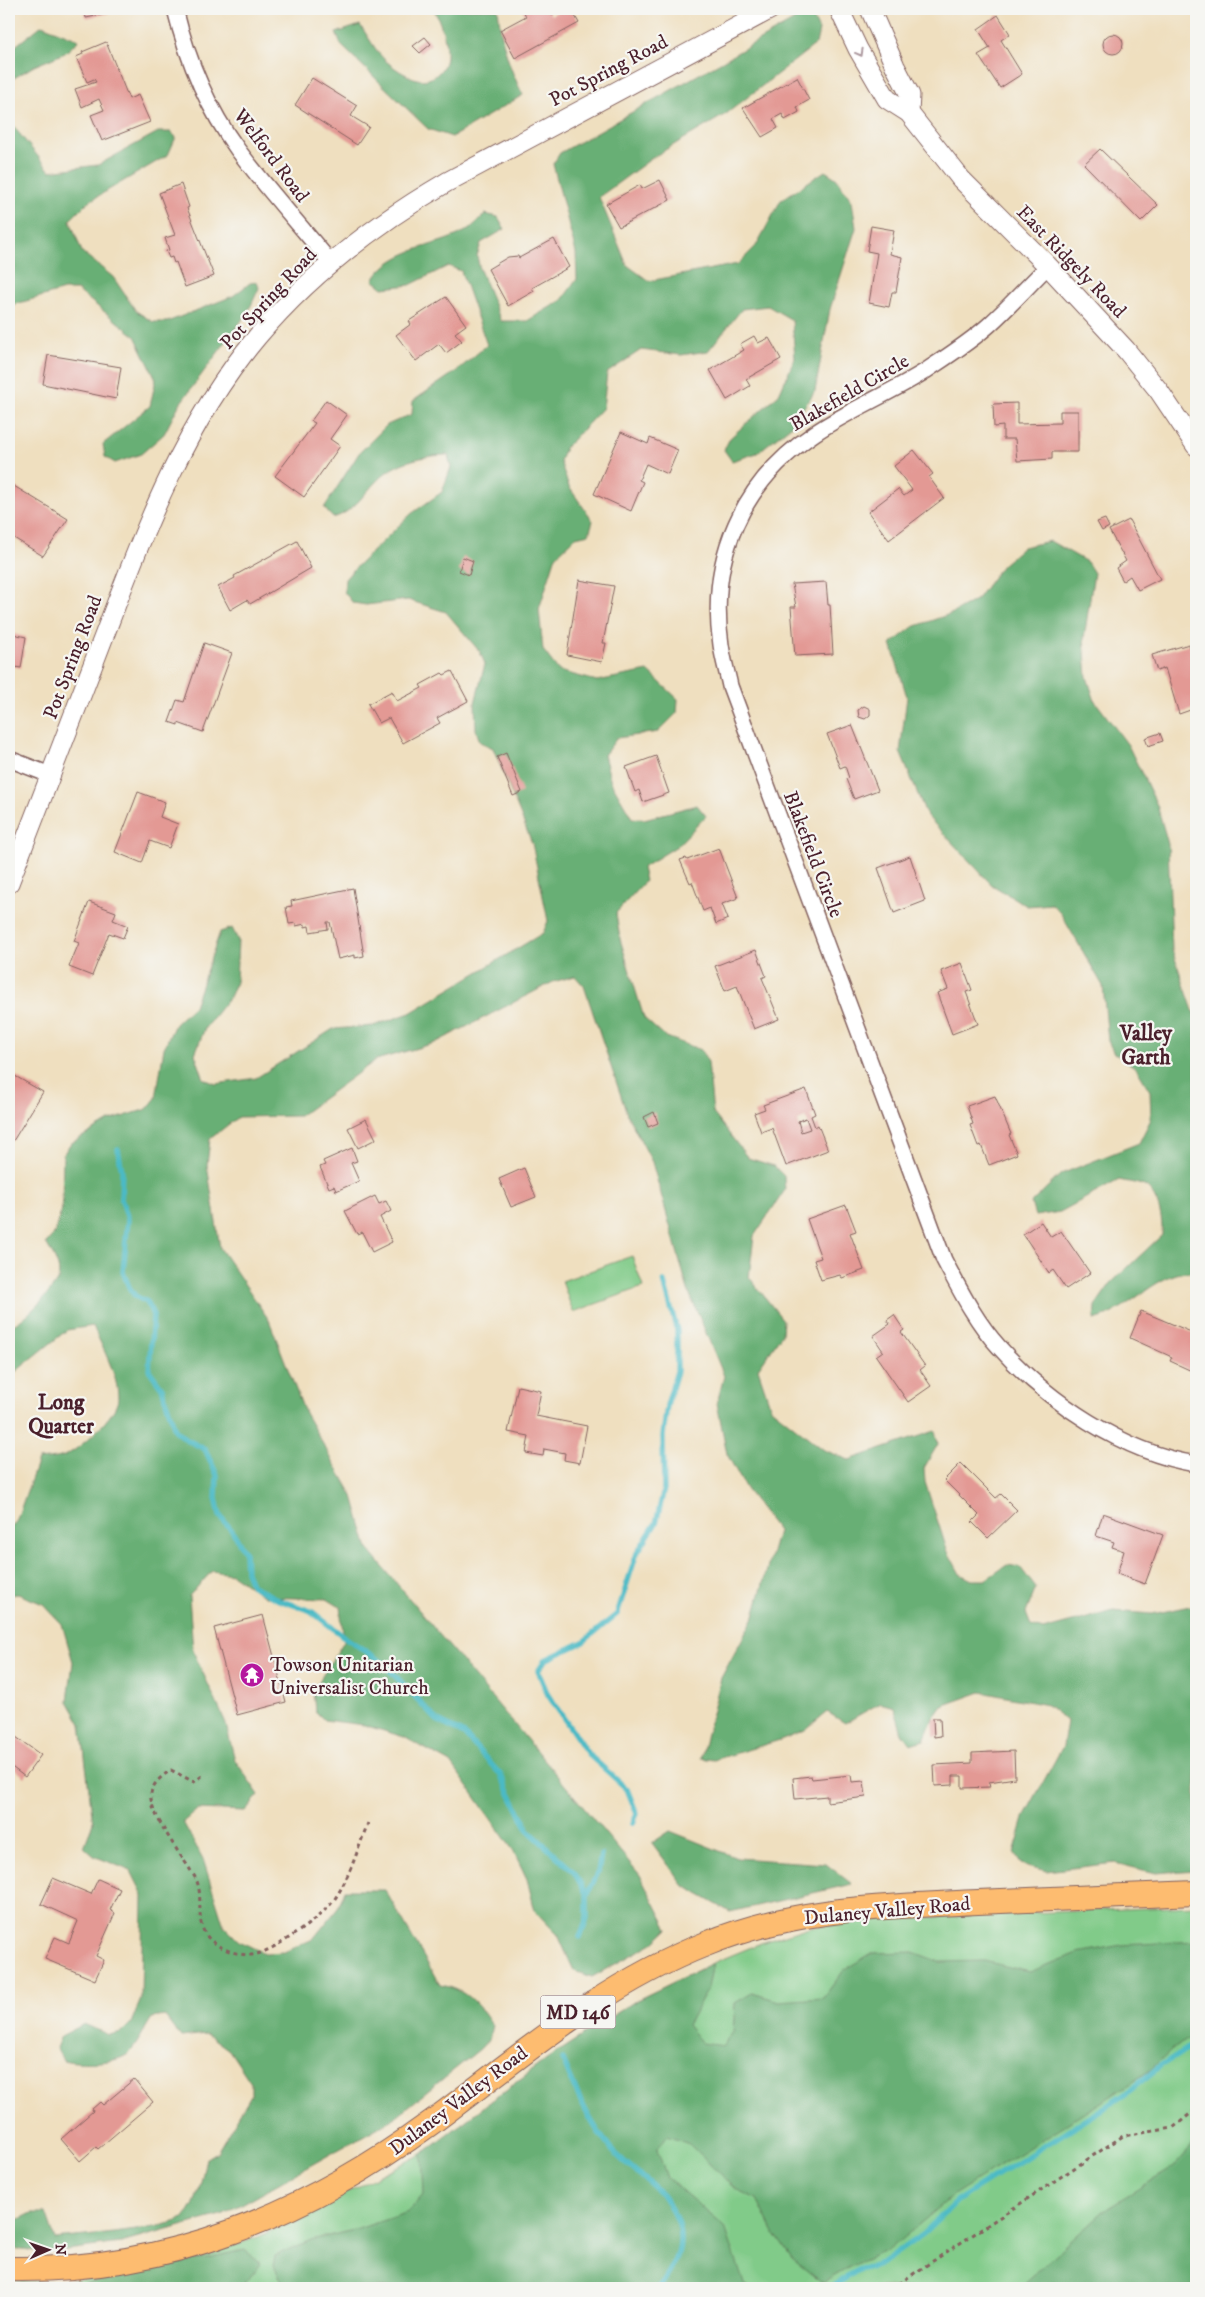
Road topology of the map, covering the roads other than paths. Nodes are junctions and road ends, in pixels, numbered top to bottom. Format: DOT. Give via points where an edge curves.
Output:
graph roads {
  1 [pos="175,9"];
  2 [pos="771,9"];
  3 [pos="839,9"];
  4 [pos="870,9"];
  5 [pos="909,113"];
  6 [pos="330,262"];
  7 [pos="1048,266"];
  8 [pos="1196,446"];
  9 [pos="9,759"];
  10 [pos="50,775"];
  11 [pos="9,883"];
  12 [pos="1196,1464"];
  13 [pos="1196,1893"];
  14 [pos="9,2269"];
  1 -- 6 [label="street, Welford Road" via="181,34 199,78 238,150"];
  2 -- 6 [label="street, Pot Spring Road" via="447,182 400,210"];
  3 -- 5 [label="street, East Ridgely Road, one-way" via="887,98"];
  4 -- 5 [label="street" via="910,96"];
  5 -- 7 [label="street, East Ridgely Road" via="961,179"];
  6 -- 10 [label="street, Pot Spring Road" via="256,338 213,396 177,459 139,543"];
  7 -- 8 [label="street, East Ridgely Road" via="1132,356"];
  7 -- 12 [label="street, Blakefield Circle" via="989,325 951,354 816,432 788,452 769,473 748,498 722,566 718,603 720,644 730,686 944,1260 966,1301 1004,1353 1037,1385 1081,1417 1131,1444"];
  9 -- 10 [label="street"];
  10 -- 11 [label="street, Pot Spring Road"];
  13 -- 14 [label="main road, Dulaney Valley Road / MD 146" via="866,1907 807,1914 754,1926 658,1965 601,1996 367,2167 253,2225 203,2243 129,2261 62,2268"];
}
